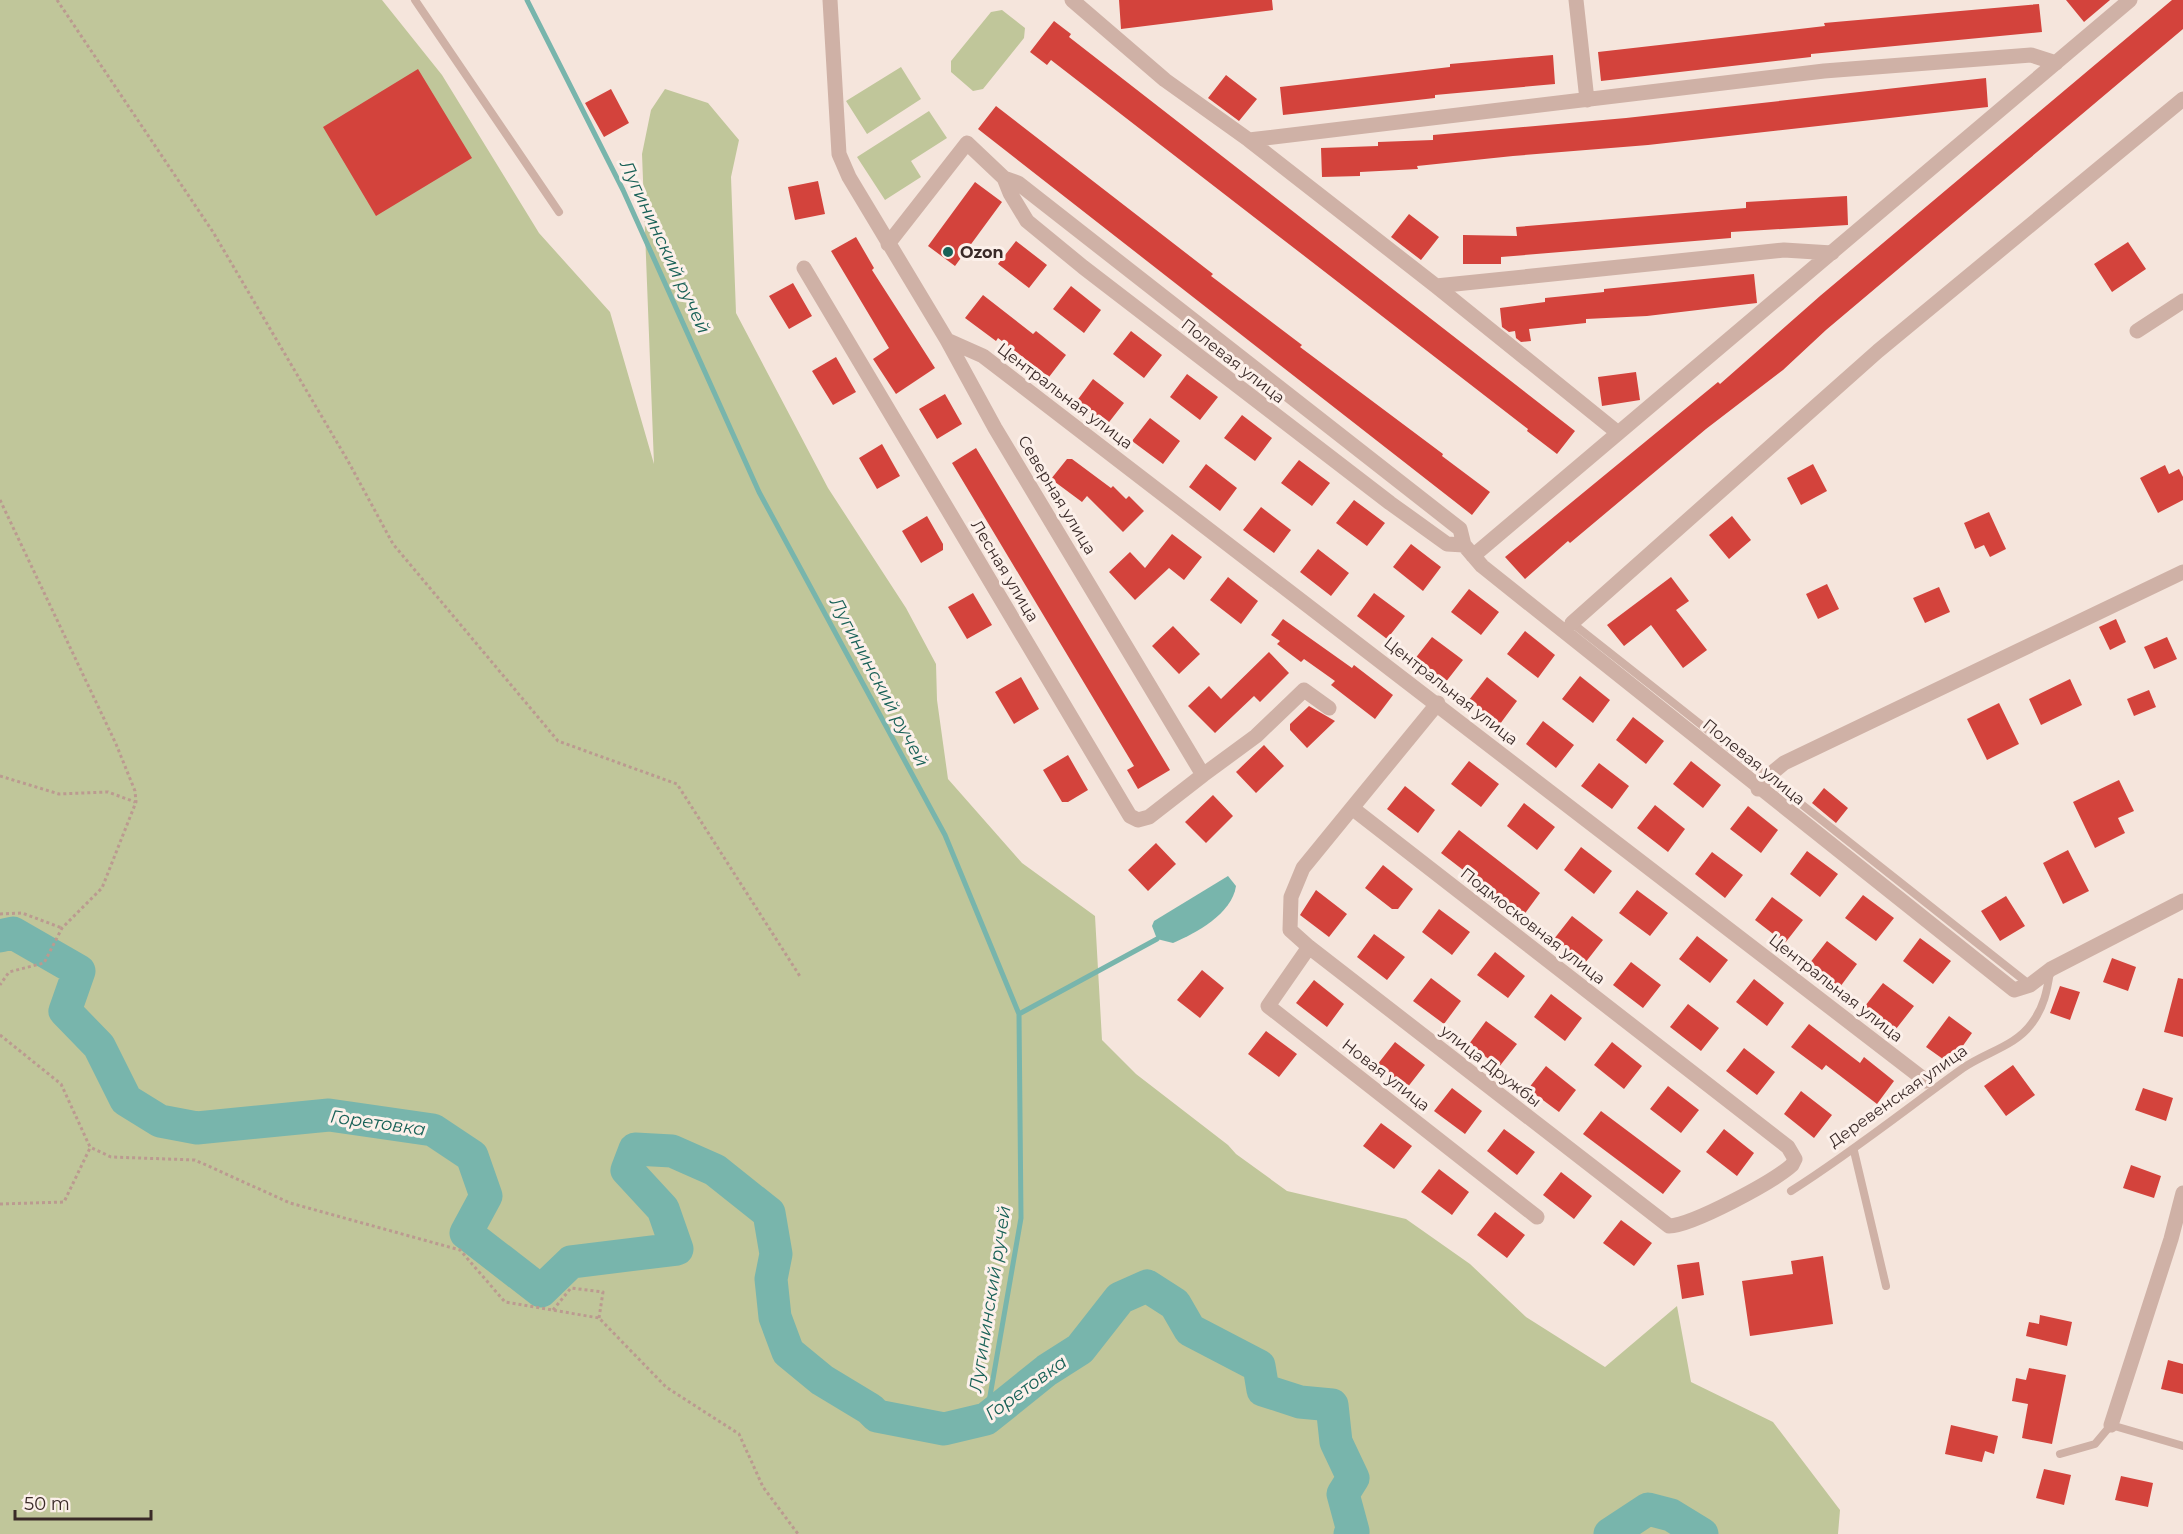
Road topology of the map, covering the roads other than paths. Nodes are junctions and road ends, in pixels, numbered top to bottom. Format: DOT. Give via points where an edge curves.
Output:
graph roads {
  1 [pos="415,0"];
  2 [pos="830,0"];
  3 [pos="1072,0"];
  4 [pos="1576,0"];
  5 [pos="2130,0"];
  6 [pos="2056,63"];
  7 [pos="2183,99"];
  8 [pos="1587,100"];
  9 [pos="1249,140"];
  10 [pos="1004,178"];
  11 [pos="560,212"];
  12 [pos="888,244"];
  13 [pos="1832,253"];
  14 [pos="804,268"];
  15 [pos="1436,285"];
  16 [pos="2183,301"];
  17 [pos="2137,331"];
  18 [pos="947,340"];
  19 [pos="1246,362"];
  20 [pos="1231,382"];
  21 [pos="1617,432"];
  22 [pos="1468,550"];
  23 [pos="2183,572"];
  24 [pos="1572,623"];
  25 [pos="1438,703"];
  26 [pos="1329,708"];
  27 [pos="1203,775"];
  28 [pos="1763,783"];
  29 [pos="1352,808"];
  30 [pos="2183,901"];
  31 [pos="1309,947"];
  32 [pos="2051,969"];
  33 [pos="1926,1081"];
  34 [pos="1854,1151"];
  35 [pos="1795,1159"];
  36 [pos="1791,1191"];
  37 [pos="2183,1193"];
  38 [pos="1537,1217"];
  39 [pos="1886,1286"];
  40 [pos="2111,1425"];
  41 [pos="2183,1446"];
  42 [pos="2060,1454"];
  1 -- 11 [label="lane"];
  2 -- 12 [label="street, Северная улица" via="839,154"];
  3 -- 9 [label="street" via="1165,80"];
  4 -- 8 [label="street"];
  5 -- 6 [label="street"];
  6 -- 8 [label="street" via="2031,55 1976,59 1824,71"];
  6 -- 13 [label="street"];
  7 -- 24 [label="street" via="1878,351"];
  8 -- 9 [label="street"];
  9 -- 15 [label="street"];
  10 -- 12 [label="street, Полевая улица" via="967,143"];
  10 -- 19 [label="street, Полевая улица" via="1018,183"];
  10 -- 20 [label="street, Полевая улица" via="1027,221"];
  12 -- 18 [label="street, Северная улица"];
  13 -- 15 [label="street" via="1784,250"];
  13 -- 21 [label="street"];
  14 -- 27 [label="street, Лесная улица" via="1130,816 1138,820 1149,817"];
  15 -- 21 [label="street"];
  16 -- 17 [label="street"];
  18 -- 25 [label="street, Центральная улица" via="983,356"];
  18 -- 27 [label="street, Северная улица" via="994,428"];
  19 -- 20 [label="street"];
  19 -- 22 [label="street, Полевая улица" via="1460,530"];
  20 -- 22 [label="street, Полевая улица" via="1447,544"];
  21 -- 22 [label="street"];
  22 -- 28 [label="street, Полевая улица"];
  23 -- 28 [label="street" via="1784,763"];
  24 -- 28 [label="lane"];
  25 -- 29 [label="street"];
  25 -- 33 [label="street, Центральная улица"];
  26 -- 27 [label="street" via="1304,690 1256,736"];
  28 -- 32 [label="street, Полевая улица" via="2014,990 2030,985"];
  29 -- 31 [label="street, улица Дружбы" via="1303,868 1291,897 1290,930"];
  29 -- 35 [label="street, Подмосковная улица" via="1788,1147"];
  30 -- 32 [label="street"];
  31 -- 35 [label="street, улица Дружбы" via="1669,1226 1725,1204 1788,1169"];
  31 -- 38 [label="street, Новая улица" via="1268,1006"];
  32 -- 34 [label="lane, Деревенская улица" via="2045,1002 2032,1024 2015,1040 1966,1066"];
  34 -- 36 [label="lane, Деревенская улица"];
  34 -- 39 [label="lane"];
  37 -- 40 [label="street"];
  40 -- 41 [label="lane"];
  40 -- 42 [label="lane" via="2095,1444"];
}
